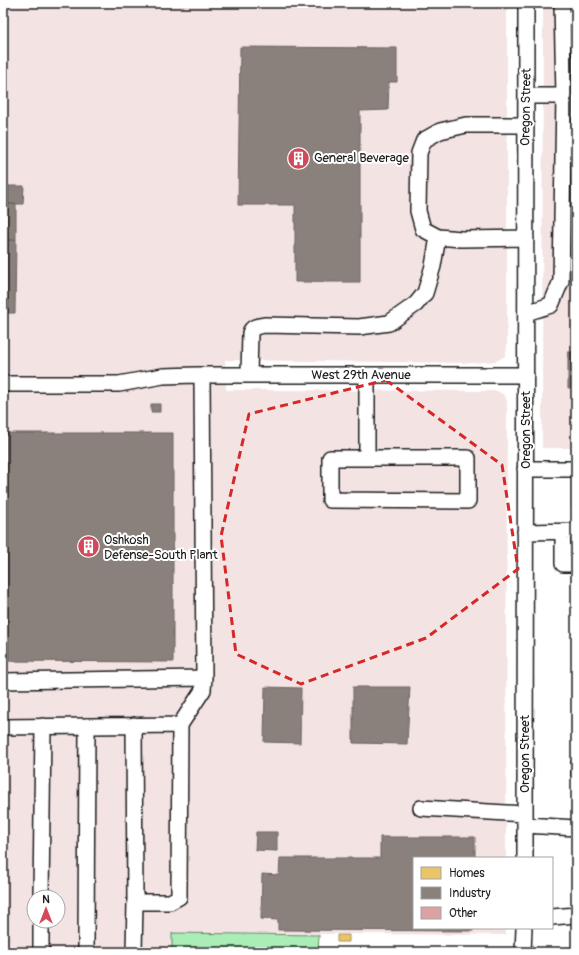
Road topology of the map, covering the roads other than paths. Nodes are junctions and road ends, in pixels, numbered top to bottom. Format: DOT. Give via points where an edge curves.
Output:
graph roads {
  1 [pos="526,3"];
  2 [pos="562,3"];
  3 [pos="527,96"];
  4 [pos="564,96"];
  5 [pos="526,126"];
  6 [pos="438,237"];
  7 [pos="526,238"];
  8 [pos="526,313"];
  9 [pos="199,375"];
  10 [pos="249,375"];
  11 [pos="367,375"];
  12 [pos="526,375"];
  13 [pos="3,384"];
  14 [pos="368,458"];
  15 [pos="525,469"];
  16 [pos="576,469"];
  17 [pos="570,531"];
  18 [pos="525,532"];
  19 [pos="576,564"];
  20 [pos="204,678"];
  21 [pos="3,681"];
  22 [pos="134,725"];
  23 [pos="180,725"];
  24 [pos="42,726"];
  25 [pos="87,726"];
  26 [pos="3,727"];
  27 [pos="421,808"];
  28 [pos="525,819"];
  29 [pos="576,828"];
  30 [pos="525,857"];
  31 [pos="41,889"];
  32 [pos="135,902"];
  33 [pos="576,916"];
  34 [pos="553,917"];
  35 [pos="41,929"];
  36 [pos="524,929"];
  37 [pos="41,952"];
  38 [pos="86,952"];
  39 [pos="134,952"];
  40 [pos="523,952"];
  1 -- 3 [label="street, Oregon Street"];
  2 -- 4 [label="street"];
  3 -- 4 [label="street"];
  3 -- 5 [label="street, Oregon Street"];
  4 -- 8 [label="street" via="561,282 551,305"];
  5 -- 6 [label="street" via="466,125 440,131 424,140 419,153 418,211 423,229"];
  5 -- 7 [label="street, Oregon Street"];
  6 -- 7 [label="street"];
  6 -- 10 [label="street" via="425,293 416,304 389,323 375,326 254,327 250,330"];
  7 -- 8 [label="street, Oregon Street"];
  8 -- 12 [label="street, Oregon Street"];
  9 -- 10 [label="street, West 29th Avenue"];
  9 -- 13 [label="street, West 29th Avenue" via="163,376 119,384"];
  9 -- 20 [label="street"];
  10 -- 11 [label="street, West 29th Avenue"];
  11 -- 12 [label="street, West 29th Avenue"];
  11 -- 14 [label="street"];
  12 -- 15 [label="street, Oregon Street"];
  14 -- 14 [label="street" via="330,458 330,500 468,501 468,458"];
  15 -- 16 [label="street"];
  15 -- 18 [label="street, Oregon Street"];
  17 -- 18 [label="street"];
  17 -- 19 [label="street" via="563,564"];
  18 -- 28 [label="street, Oregon Street"];
  20 -- 21 [label="street"];
  20 -- 23 [label="street" via="203,690"];
  22 -- 23 [label="street"];
  22 -- 25 [label="street"];
  22 -- 32 [label="street"];
  23 -- 32 [label="street" via="179,897 170,902"];
  24 -- 25 [label="street"];
  24 -- 26 [label="street"];
  24 -- 31 [label="street"];
  25 -- 38 [label="street"];
  27 -- 28 [label="street"];
  28 -- 29 [label="street"];
  28 -- 30 [label="street, Oregon Street"];
  32 -- 39 [label="street"];
  33 -- 34 [label="street"];
  35 -- 37 [label="street"];
  36 -- 40 [label="street"];
}
